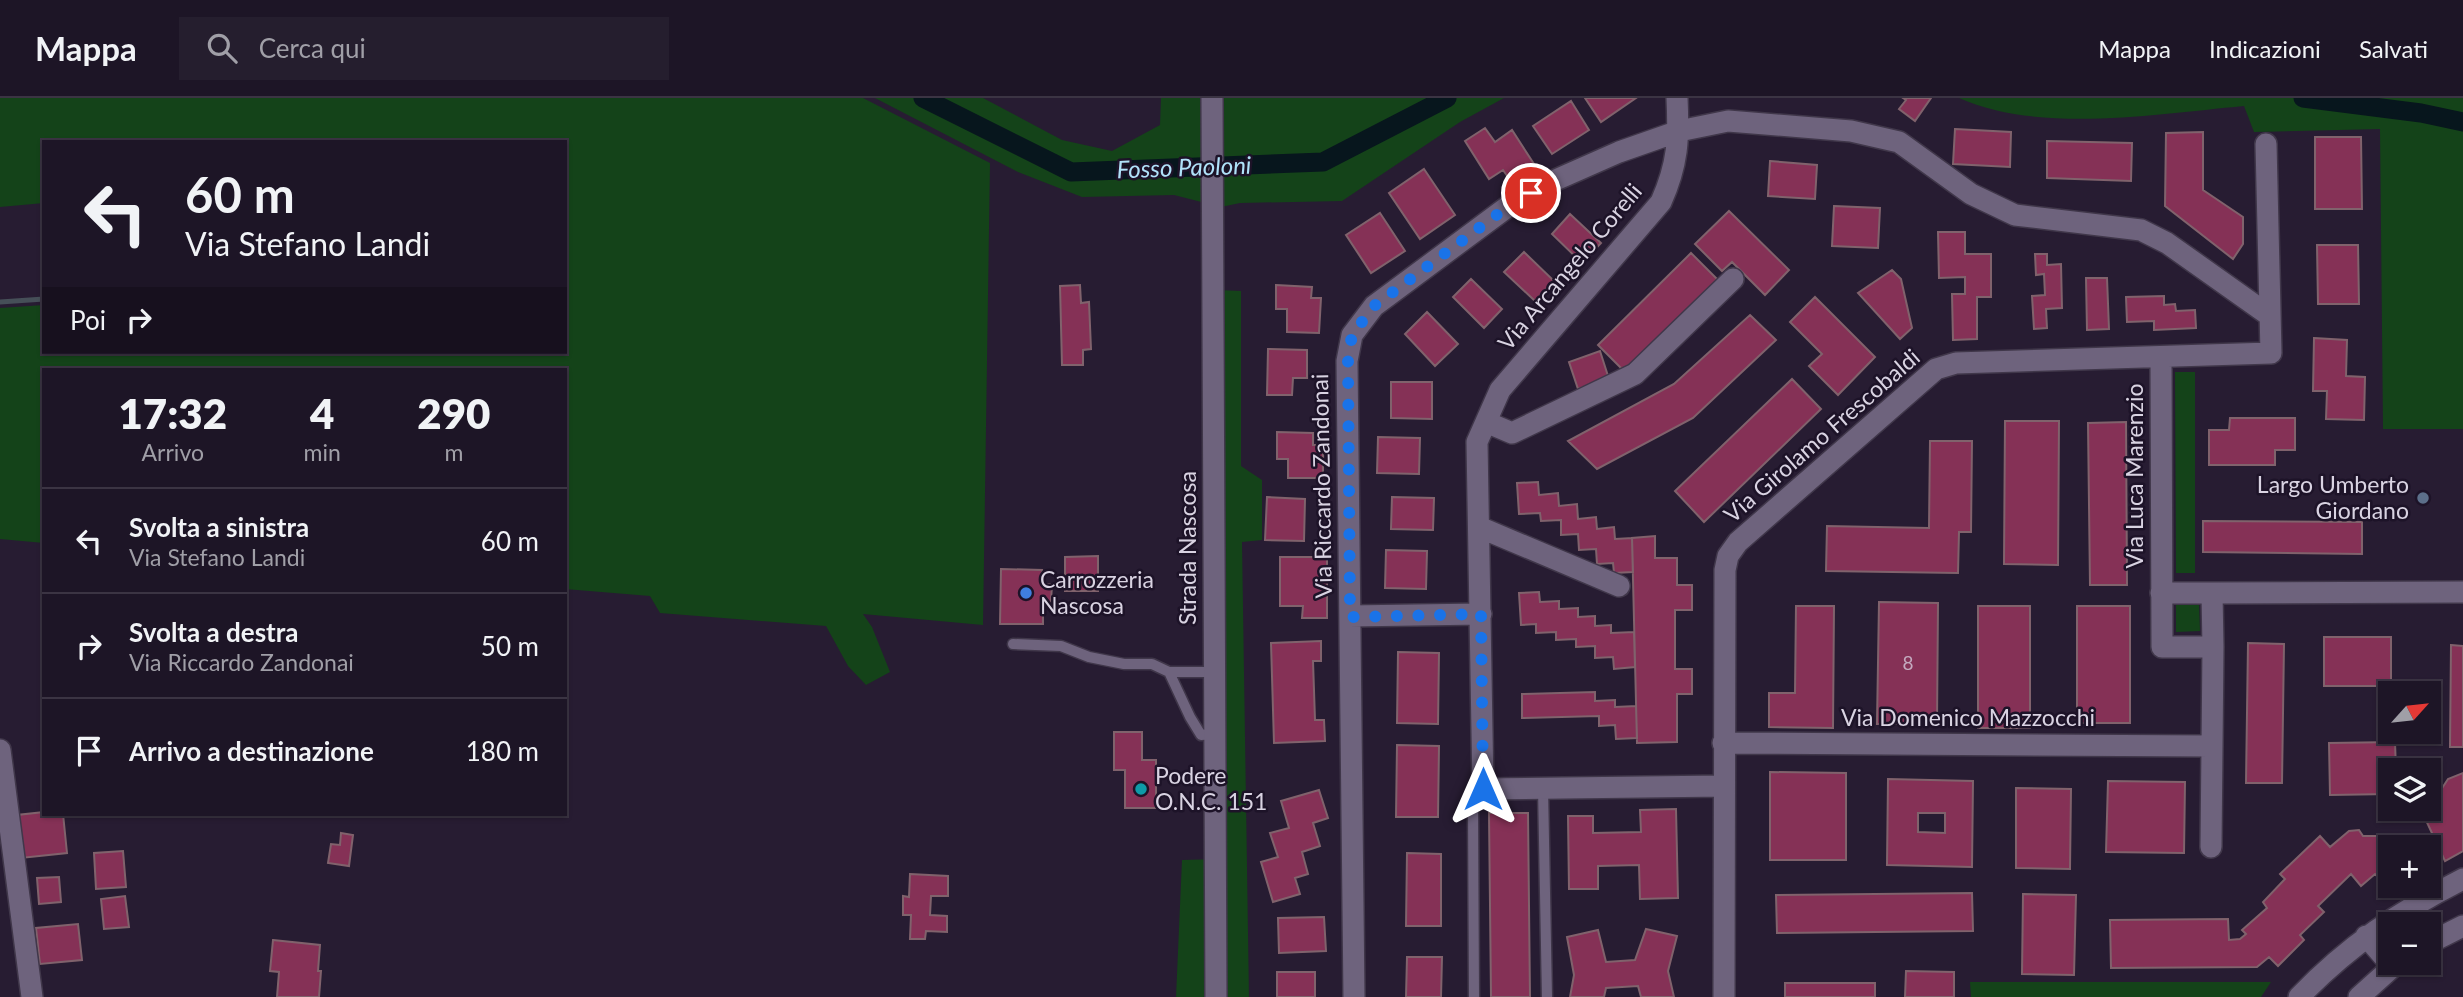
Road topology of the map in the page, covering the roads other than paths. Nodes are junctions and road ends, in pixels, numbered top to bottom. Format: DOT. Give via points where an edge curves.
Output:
graph roads {
  1 [pos="1212,98"];
  2 [pos="1678,98"];
  3 [pos="1679,131"];
  4 [pos="2266,144"];
  5 [pos="1733,279"];
  6 [pos="2270,316"];
  7 [pos="2161,358"];
  8 [pos="1486,422"];
  9 [pos="1479,527"];
  10 [pos="1619,586"];
  11 [pos="2463,592"];
  12 [pos="2161,593"];
  13 [pos="2212,593"];
  14 [pos="1481,614"];
  15 [pos="1350,617"];
  16 [pos="1013,644"];
  17 [pos="2213,647"];
  18 [pos="1169,672"];
  19 [pos="1215,672"];
  20 [pos="1215,734"];
  21 [pos="1723,743"];
  22 [pos="2211,746"];
  23 [pos="0,750"];
  24 [pos="1723,786"];
  25 [pos="1543,788"];
  26 [pos="1483,789"];
  27 [pos="2211,846"];
  28 [pos="2463,879"];
  29 [pos="10,915"];
  30 [pos="2463,926"];
  31 [pos="2366,936"];
  32 [pos="2441,937"];
  33 [pos="2378,948"];
  34 [pos="2383,975"];
  35 [pos="32,997"];
  36 [pos="1216,997"];
  37 [pos="1354,997"];
  38 [pos="1474,997"];
  39 [pos="1547,997"];
  40 [pos="1724,997"];
  41 [pos="2299,997"];
  42 [pos="2359,997"];
  1 -- 19 [label="street, Strada Nascosa"];
  2 -- 3 [label="street, Via Arcangelo Corelli"];
  3 -- 6 [label="street, Via Riccardo Zandonai" via="1728,121 1851,131 1899,142 1971,194 2015,215 2141,230"];
  3 -- 8 [label="street, Via Arcangelo Corelli" via="1673,174 1661,202 1500,390"];
  3 -- 15 [label="street, Via Riccardo Zandonai" via="1551,181 1510,205 1374,306 1352,335 1348,360"];
  4 -- 6 [label="street"];
  5 -- 8 [label="street" via="1635,374 1512,433"];
  6 -- 7 [label="street, Via Girolamo Frescobaldi" via="2271,353"];
  7 -- 12 [label="street, Via Luca Marenzio"];
  7 -- 21 [label="street, Via Girolamo Frescobaldi" via="1956,363 1922,379 1738,542 1728,556"];
  8 -- 9 [label="street, Via Arcangelo Corelli" via="1477,442"];
  9 -- 10 [label="street"];
  9 -- 14 [label="street, Via Arcangelo Corelli"];
  11 -- 13 [label="street, Via Luca Marenzio"];
  12 -- 13 [label="street, Via Luca Marenzio"];
  12 -- 17 [label="street, Via Luca Marenzio" via="2162,647"];
  13 -- 17 [label="street"];
  14 -- 15 [label="street"];
  14 -- 26 [label="street, Via Arcangelo Corelli"];
  15 -- 37 [label="street, Via Riccardo Zandonai"];
  16 -- 18 [label="lane" via="1061,646 1089,657 1152,664"];
  17 -- 22 [label="street"];
  18 -- 19 [label="lane"];
  18 -- 20 [label="lane" via="1201,735"];
  19 -- 20 [label="street, Strada Nascosa"];
  20 -- 36 [label="street, Strada Nascosa"];
  21 -- 22 [label="street, Via Domenico Mazzocchi"];
  21 -- 24 [label="street, Via Girolamo Frescobaldi"];
  22 -- 27 [label="street"];
  23 -- 29 [label="street"];
  24 -- 25 [label="street"];
  24 -- 40 [label="street, Via Girolamo Frescobaldi"];
  25 -- 26 [label="street"];
  25 -- 39 [label="lane"];
  26 -- 38 [label="lane" via="1473,809"];
  28 -- 31 [label="street"];
  29 -- 35 [label="street"];
  30 -- 32 [label="street"];
  31 -- 33 [label="street"];
  31 -- 41 [label="street"];
  34 -- 42 [label="street"];
}
